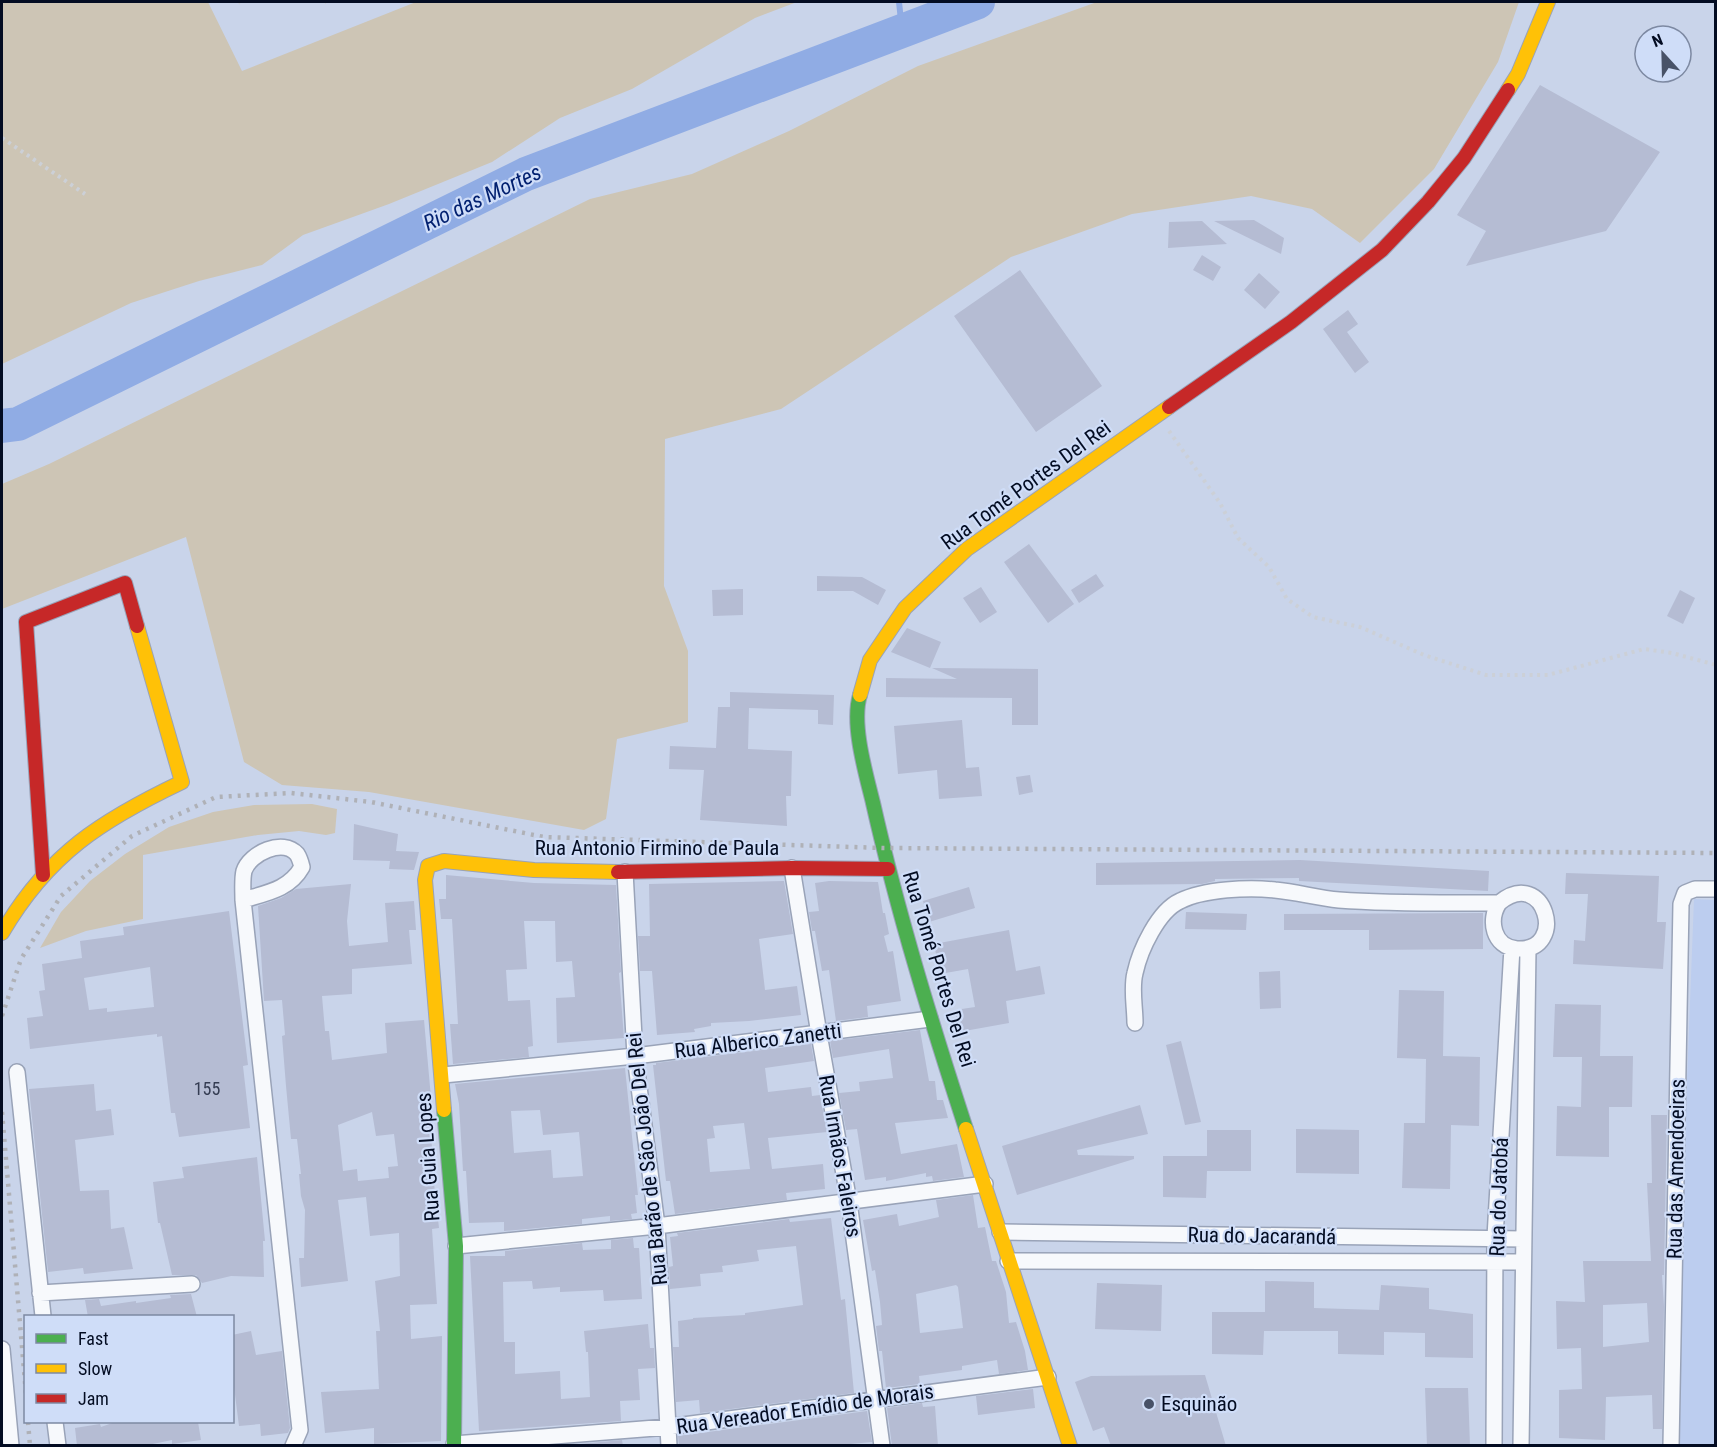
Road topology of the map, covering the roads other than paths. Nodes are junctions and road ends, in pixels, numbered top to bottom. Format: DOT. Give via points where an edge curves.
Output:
graph roads {
  1 [pos="1548,2"];
  2 [pos="429,866"];
  3 [pos="792,868"];
  4 [pos="888,869"];
  5 [pos="625,872"];
  6 [pos="43,874"];
  7 [pos="1716,889"];
  8 [pos="243,900"];
  9 [pos="1499,903"];
  10 [pos="2,933"];
  11 [pos="1512,948"];
  12 [pos="1528,948"];
  13 [pos="930,1019"];
  14 [pos="1135,1023"];
  15 [pos="819,1034"];
  16 [pos="635,1056"];
  17 [pos="17,1072"];
  18 [pos="443,1075"];
  19 [pos="984,1184"];
  20 [pos="849,1202"];
  21 [pos="657,1226"];
  22 [pos="1000,1232"];
  23 [pos="1208,1236"];
  24 [pos="1318,1237"];
  25 [pos="1495,1238"];
  26 [pos="1524,1239"];
  27 [pos="456,1246"];
  28 [pos="1008,1261"];
  29 [pos="1207,1261"];
  30 [pos="1316,1261"];
  31 [pos="1523,1262"];
  32 [pos="1496,1263"];
  33 [pos="192,1284"];
  34 [pos="40,1293"];
  35 [pos="43,1315"];
  36 [pos="2,1349"];
  37 [pos="1048,1377"];
  38 [pos="877,1399"];
  39 [pos="55,1423"];
  40 [pos="668,1427"];
  41 [pos="8,1441"];
  42 [pos="294,1445"];
  43 [pos="454,1445"];
  44 [pos="58,1446"];
  45 [pos="669,1446"];
  46 [pos="882,1446"];
  47 [pos="1070,1446"];
  48 [pos="1494,1446"];
  49 [pos="1521,1446"];
  50 [pos="1671,1446"];
  1 -- 4 [label="street, Rua Tomé Portes Del Rei" via="1518,74 1464,158 1382,250 1291,322 967,549 905,608 870,660 857,704 860,746"];
  2 -- 5 [label="street, Rua Antonio Firmino de Paula" via="444,861 534,870"];
  2 -- 18 [label="street, Rua Guia Lopes" via="426,880"];
  3 -- 4 [label="street, Rua Antonio Firmino de Paula"];
  3 -- 5 [label="street, Rua Antonio Firmino de Paula"];
  3 -- 15 [label="street, Rua Irmãos Faleiros"];
  4 -- 13 [label="street, Rua Tomé Portes Del Rei"];
  5 -- 16 [label="street, Rua Barão de São João Del Rei"];
  6 -- 6 [label="street" via="84,836 138,801 182,782 125,583 26,622"];
  6 -- 10 [label="street" via="14,909"];
  7 -- 50 [label="street, Rua das Amendoeiras" via="1695,888 1685,893 1682,904"];
  8 -- 42 [label="street" via="300,1430"];
  9 -- 11 [label="street" via="1494,911 1493,929"];
  9 -- 12 [label="street" via="1506,897 1524,894 1533,897 1545,910 1547,928"];
  9 -- 14 [label="street" via="1378,903 1275,890 1198,894 1178,901 1145,942 1134,975"];
  11 -- 12 [label="street"];
  11 -- 25 [label="street, Rua do Jatobá"];
  12 -- 26 [label="street, Rua do Jatobá"];
  13 -- 15 [label="street, Rua Alberico Zanetti"];
  13 -- 19 [label="street, Rua Tomé Portes Del Rei"];
  15 -- 16 [label="street, Rua Alberico Zanetti"];
  15 -- 20 [label="street, Rua Irmãos Faleiros"];
  16 -- 18 [label="street, Rua Alberico Zanetti"];
  16 -- 21 [label="street, Rua Barão de São João Del Rei"];
  17 -- 34 [label="street"];
  18 -- 27 [label="street, Rua Guia Lopes"];
  19 -- 20 [label="street"];
  19 -- 22 [label="street, Rua Tomé Portes Del Rei"];
  20 -- 21 [label="street"];
  20 -- 38 [label="street, Rua Irmãos Faleiros"];
  21 -- 27 [label="street"];
  21 -- 40 [label="street, Rua Barão de São João Del Rei"];
  22 -- 23 [label="street, Rua do Jacarandá"];
  22 -- 28 [label="street, Rua Tomé Portes Del Rei"];
  23 -- 24 [label="street, Rua do Jacarandá"];
  23 -- 29 [label="street"];
  24 -- 25 [label="street, Rua do Jacarandá"];
  24 -- 30 [label="street"];
  25 -- 26 [label="street, Rua do Jacarandá"];
  25 -- 32 [label="street, Rua do Jatobá"];
  26 -- 31 [label="street, Rua do Jatobá"];
  27 -- 43 [label="street, Rua Guia Lopes"];
  28 -- 29 [label="street, Rua do Jacarandá"];
  28 -- 37 [label="street, Rua Tomé Portes Del Rei"];
  29 -- 30 [label="street, Rua do Jacarandá"];
  30 -- 32 [label="street, Rua do Jacarandá"];
  31 -- 32 [label="street, Rua do Jacarandá"];
  31 -- 49 [label="street, Rua do Jatobá"];
  32 -- 48 [label="street, Rua do Jatobá"];
  33 -- 34 [label="street"];
  34 -- 35 [label="street"];
  36 -- 41 [label="street"];
  37 -- 38 [label="street, Rua Vereador Emídio de Morais"];
  37 -- 47 [label="street, Rua Tomé Portes Del Rei"];
  38 -- 40 [label="street, Rua Vereador Emídio de Morais"];
  38 -- 46 [label="street, Rua Irmãos Faleiros"];
  39 -- 44 [label="street"];
  40 -- 43 [label="street, Rua Vereador Emídio de Morais"];
  40 -- 45 [label="street, Rua Barão de São João Del Rei"];
}
